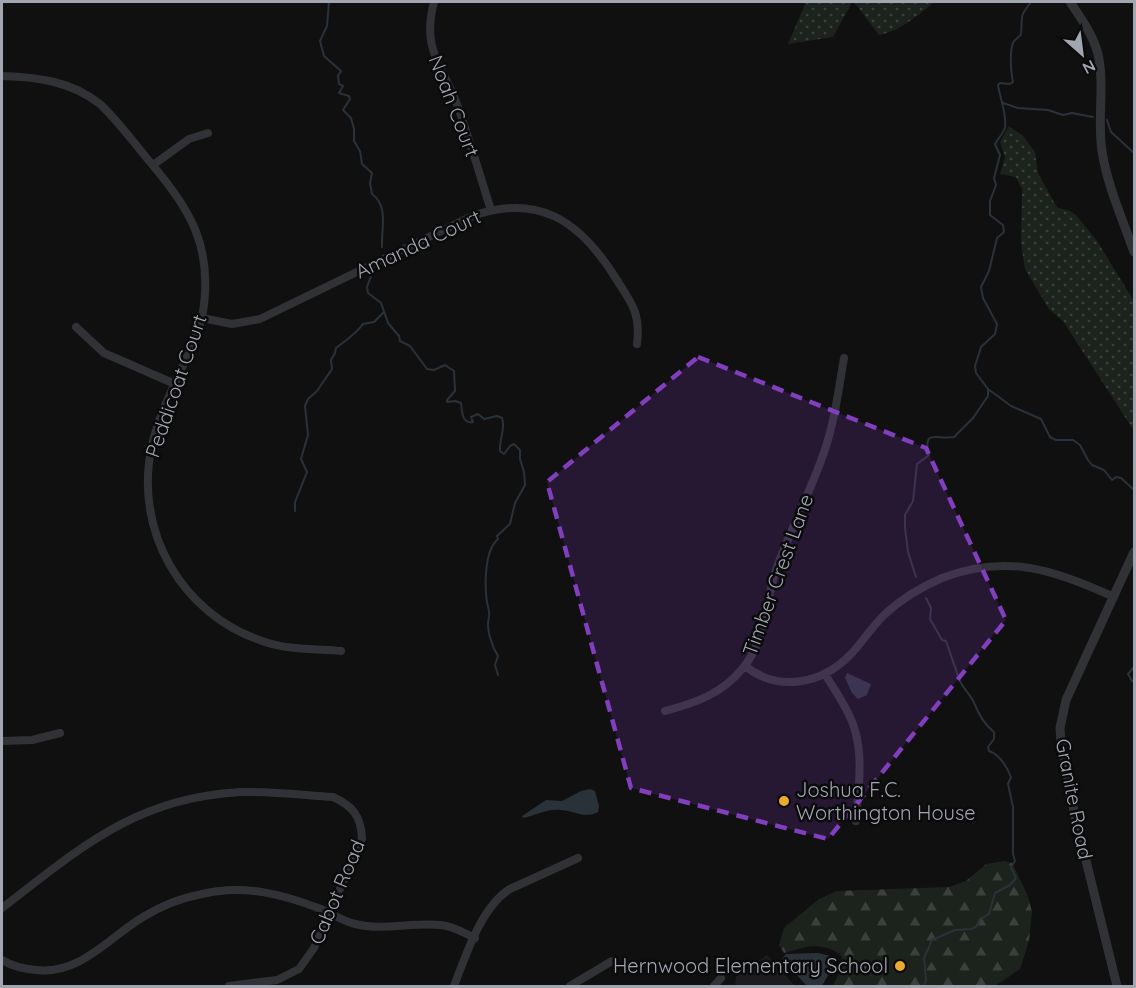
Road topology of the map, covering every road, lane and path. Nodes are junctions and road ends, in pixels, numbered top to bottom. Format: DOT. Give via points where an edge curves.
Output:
graph roads {
  1 [pos="434,2"];
  2 [pos="1070,2"];
  3 [pos="2,76"];
  4 [pos="208,133"];
  5 [pos="153,165"];
  6 [pos="491,210"];
  7 [pos="1134,252"];
  8 [pos="202,318"];
  9 [pos="76,327"];
  10 [pos="637,344"];
  11 [pos="843,358"];
  12 [pos="175,384"];
  13 [pos="1134,552"];
  14 [pos="1114,597"];
  15 [pos="341,651"];
  16 [pos="745,666"];
  17 [pos="825,674"];
  18 [pos="665,711"];
  19 [pos="60,733"];
  20 [pos="2,741"];
  21 [pos="856,821"];
  22 [pos="578,858"];
  23 [pos="2,908"];
  24 [pos="330,913"];
  25 [pos="475,938"];
  26 [pos="2,960"];
  27 [pos="612,961"];
  28 [pos="720,978"];
  29 [pos="456,986"];
  30 [pos="229,987"];
  31 [pos="570,987"];
  32 [pos="714,987"];
  33 [pos="1117,987"];
  1 -- 6 [label="street, Noah Court" via="429,30 434,56 456,101"];
  2 -- 7 [label="street" via="1087,27 1098,55 1102,153"];
  3 -- 5 [label="street, Peddicoat Court" via="52,81 86,95 106,110"];
  4 -- 5 [label="street" via="189,139"];
  5 -- 8 [label="street, Peddicoat Court" via="185,207 199,237 206,295"];
  6 -- 8 [label="street, Amanda Court" via="260,320 232,324"];
  6 -- 10 [label="street, Amanda Court" via="536,209 575,228 595,248 634,309 639,324"];
  8 -- 12 [label="street, Peddicoat Court"];
  9 -- 12 [label="street" via="104,353"];
  11 -- 16 [label="street, Timber Crest Lane" via="827,444 778,564 762,630"];
  12 -- 15 [label="street, Peddicoat Court" via="152,442 147,483 152,523 167,562 189,593 232,628 266,643"];
  13 -- 14 [label="street, Granite Road"];
  14 -- 17 [label="street" via="1075,578 1036,568 1004,566 963,572 929,584 899,602 851,654"];
  14 -- 33 [label="street, Granite Road" via="1066,700 1060,728 1074,812"];
  16 -- 17 [label="street" via="761,677 780,682 804,681"];
  16 -- 18 [label="street, Timber Crest Lane" via="714,694"];
  17 -- 21 [label="street" via="847,710 856,735"];
  19 -- 20 [label="street" via="32,740"];
  22 -- 25 [label="street" via="501,894 489,907"];
  23 -- 24 [label="street, Cabot Road" via="88,842 128,820 178,801 243,792 333,797 354,812 361,824 362,839"];
  24 -- 25 [label="street" via="372,926 443,925"];
  24 -- 26 [label="street" via="270,892 203,893 144,916 72,966 43,971 23,969"];
  24 -- 30 [label="street, Cabot Road" via="299,969 277,980"];
  25 -- 29 [label="street"];
  27 -- 31 [label="street"];
  28 -- 32 [label="street"];
}
